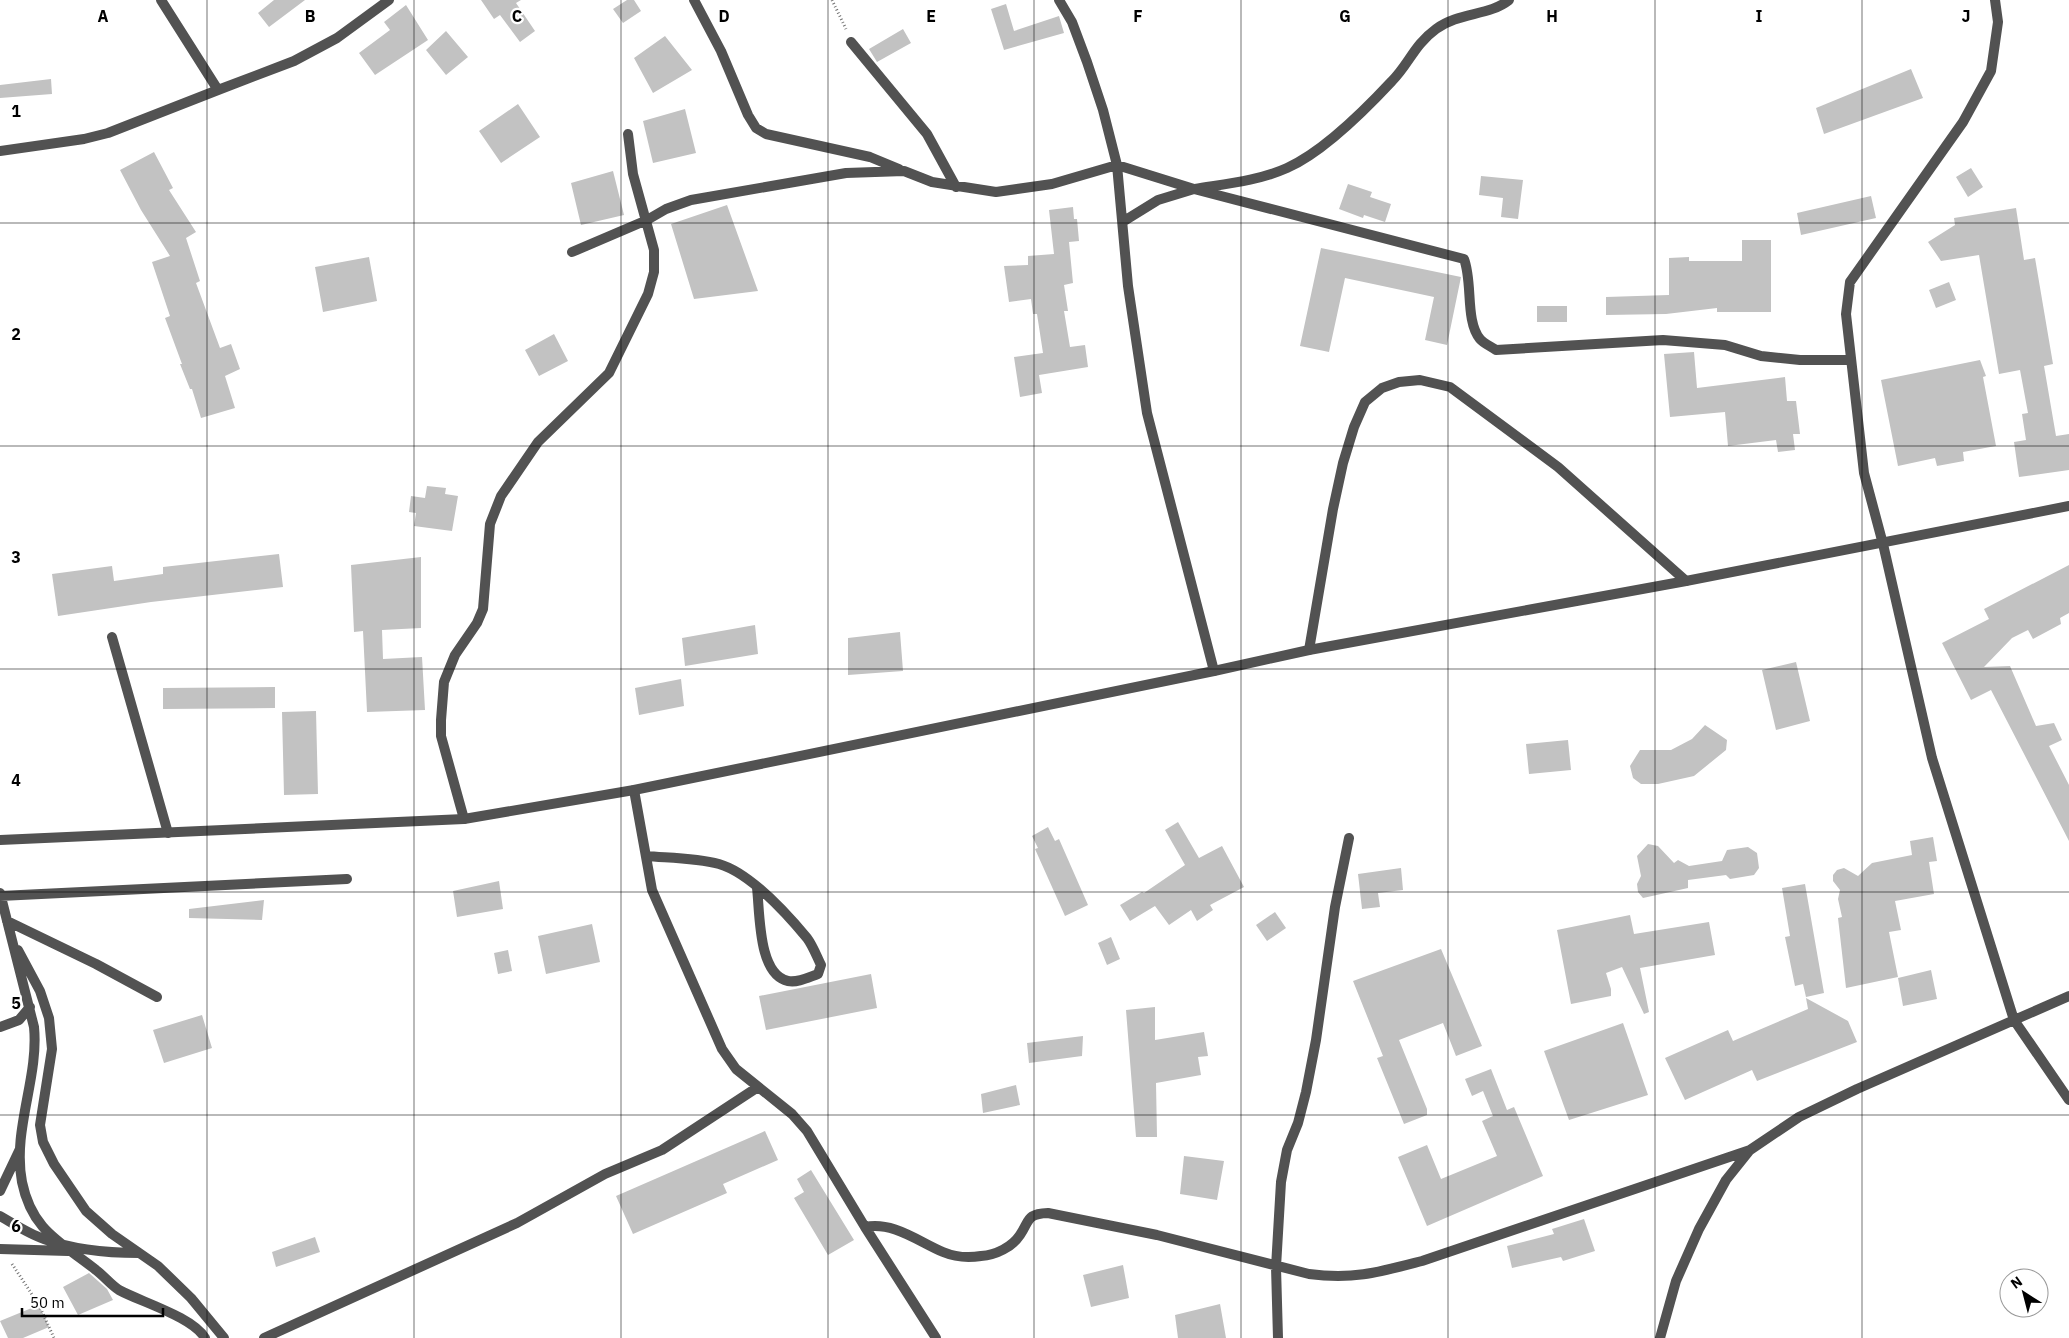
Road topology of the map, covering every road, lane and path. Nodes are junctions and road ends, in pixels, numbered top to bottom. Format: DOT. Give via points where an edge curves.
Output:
graph roads {
  1 [pos="161,0"];
  2 [pos="389,0"];
  3 [pos="694,0"];
  4 [pos="832,0"];
  5 [pos="1059,0"];
  6 [pos="1509,0"];
  7 [pos="1995,0"];
  8 [pos="851,42"];
  9 [pos="218,90"];
  10 [pos="628,134"];
  11 [pos="0,151"];
  12 [pos="1117,165"];
  13 [pos="904,171"];
  14 [pos="956,187"];
  15 [pos="1194,189"];
  16 [pos="647,220"];
  17 [pos="1124,221"];
  18 [pos="572,252"];
  19 [pos="1851,360"];
  20 [pos="2069,506"];
  21 [pos="1883,544"];
  22 [pos="1686,581"];
  23 [pos="112,637"];
  24 [pos="1309,650"];
  25 [pos="1214,671"];
  26 [pos="634,790"];
  27 [pos="464,819"];
  28 [pos="168,832"];
  29 [pos="1349,838"];
  30 [pos="0,840"];
  31 [pos="646,856"];
  32 [pos="347,879"];
  33 [pos="757,888"];
  34 [pos="0,895"];
  35 [pos="7,921"];
  36 [pos="11,938"];
  37 [pos="2069,996"];
  38 [pos="158,997"];
  39 [pos="30,1007"];
  40 [pos="2014,1020"];
  41 [pos="0,1027"];
  42 [pos="758,1087"];
  43 [pos="2069,1100"];
  44 [pos="21,1147"];
  45 [pos="1750,1150"];
  46 [pos="0,1191"];
  47 [pos="0,1216"];
  48 [pos="865,1227"];
  49 [pos="65,1248"];
  50 [pos="1,1249"];
  51 [pos="140,1253"];
  52 [pos="1276,1267"];
  53 [pos="54,1338"];
  54 [pos="204,1338"];
  55 [pos="224,1338"];
  56 [pos="264,1338"];
  57 [pos="936,1338"];
  58 [pos="1278,1338"];
  59 [pos="1660,1338"];
  1 -- 9 [label="street"];
  2 -- 9 [label="street" via="337,38 294,61"];
  3 -- 13 [label="street" via="756,128 766,134 870,157"];
  4 -- 8 [label="path"];
  5 -- 12 [label="street" via="1072,22 1087,62"];
  6 -- 15 [label="street" via="1437,28 1422,41 1398,75 1374,100 1312,153 1287,168"];
  7 -- 19 [label="street" via="1998,22 1992,70 1963,122 1850,282 1846,314"];
  8 -- 14 [label="street" via="927,134"];
  9 -- 11 [label="street" via="108,133"];
  10 -- 16 [label="street" via="633,174"];
  12 -- 14 [label="street" via="1052,184 996,192"];
  12 -- 15 [label="street"];
  12 -- 17 [label="street"];
  13 -- 14 [label="street"];
  13 -- 16 [label="street" via="846,173 691,200"];
  15 -- 17 [label="street" via="1158,200"];
  15 -- 19 [label="street" via="1464,259 1473,321 1480,339 1496,350 1663,340 1725,346 1760,356"];
  16 -- 18 [label="street"];
  16 -- 27 [label="street" via="654,250 654,272 648,294 609,372 538,442 501,496 490,524 483,608 477,623 455,655 444,682 441,736"];
  17 -- 25 [label="street" via="1128,286 1147,413"];
  19 -- 21 [label="street" via="1864,473"];
  20 -- 21 [label="street"];
  21 -- 22 [label="street"];
  21 -- 40 [label="street" via="1932,758"];
  22 -- 24 [label="street"];
  22 -- 24 [label="street" via="1558,467 1450,387 1420,380 1399,382 1382,388 1366,402 1354,426 1333,509"];
  23 -- 28 [label="street"];
  24 -- 25 [label="street"];
  25 -- 26 [label="street"];
  26 -- 27 [label="street"];
  26 -- 31 [label="street"];
  27 -- 28 [label="street"];
  28 -- 30 [label="street"];
  29 -- 52 [label="street" via="1310,1075 1298,1123 1287,1150 1281,1182"];
  31 -- 33 [label="street" via="720,865"];
  31 -- 42 [label="street" via="652,890 722,1049 736,1069"];
  32 -- 34 [label="street"];
  33 -- 33 [label="street" via="808,940 821,965 818,974 789,981 774,974 762,939"];
  34 -- 35 [label="street"];
  35 -- 36 [label="street"];
  35 -- 38 [label="street"];
  36 -- 39 [label="street"];
  36 -- 51 [label="street" via="40,990 49,1018 52,1049 40,1125 43,1142 86,1210 112,1234"];
  37 -- 40 [label="street"];
  39 -- 41 [label="street" via="19,1020"];
  39 -- 44 [label="street" via="36,1047"];
  40 -- 43 [label="street"];
  40 -- 45 [label="street" via="1799,1117"];
  42 -- 48 [label="street" via="792,1114 807,1131"];
  42 -- 56 [label="street" via="662,1150 605,1174 517,1223"];
  44 -- 46 [label="street"];
  44 -- 49 [label="street" via="26,1200 38,1222"];
  45 -- 52 [label="street" via="1422,1261 1370,1275 1334,1277"];
  45 -- 59 [label="street" via="1726,1180 1700,1229 1676,1281"];
  47 -- 49 [label="street"];
  48 -- 52 [label="street" via="886,1227 945,1253 962,1257 981,1256 1005,1249 1021,1234 1031,1217 1048,1213 1157,1235"];
  48 -- 57 [label="street"];
  49 -- 50 [label="street"];
  49 -- 51 [label="street"];
  49 -- 54 [label="street" via="118,1289 188,1322"];
  50 -- 53 [label="path" via="39,1305"];
  51 -- 55 [label="street" via="175,1282"];
  52 -- 58 [label="street"];
}
